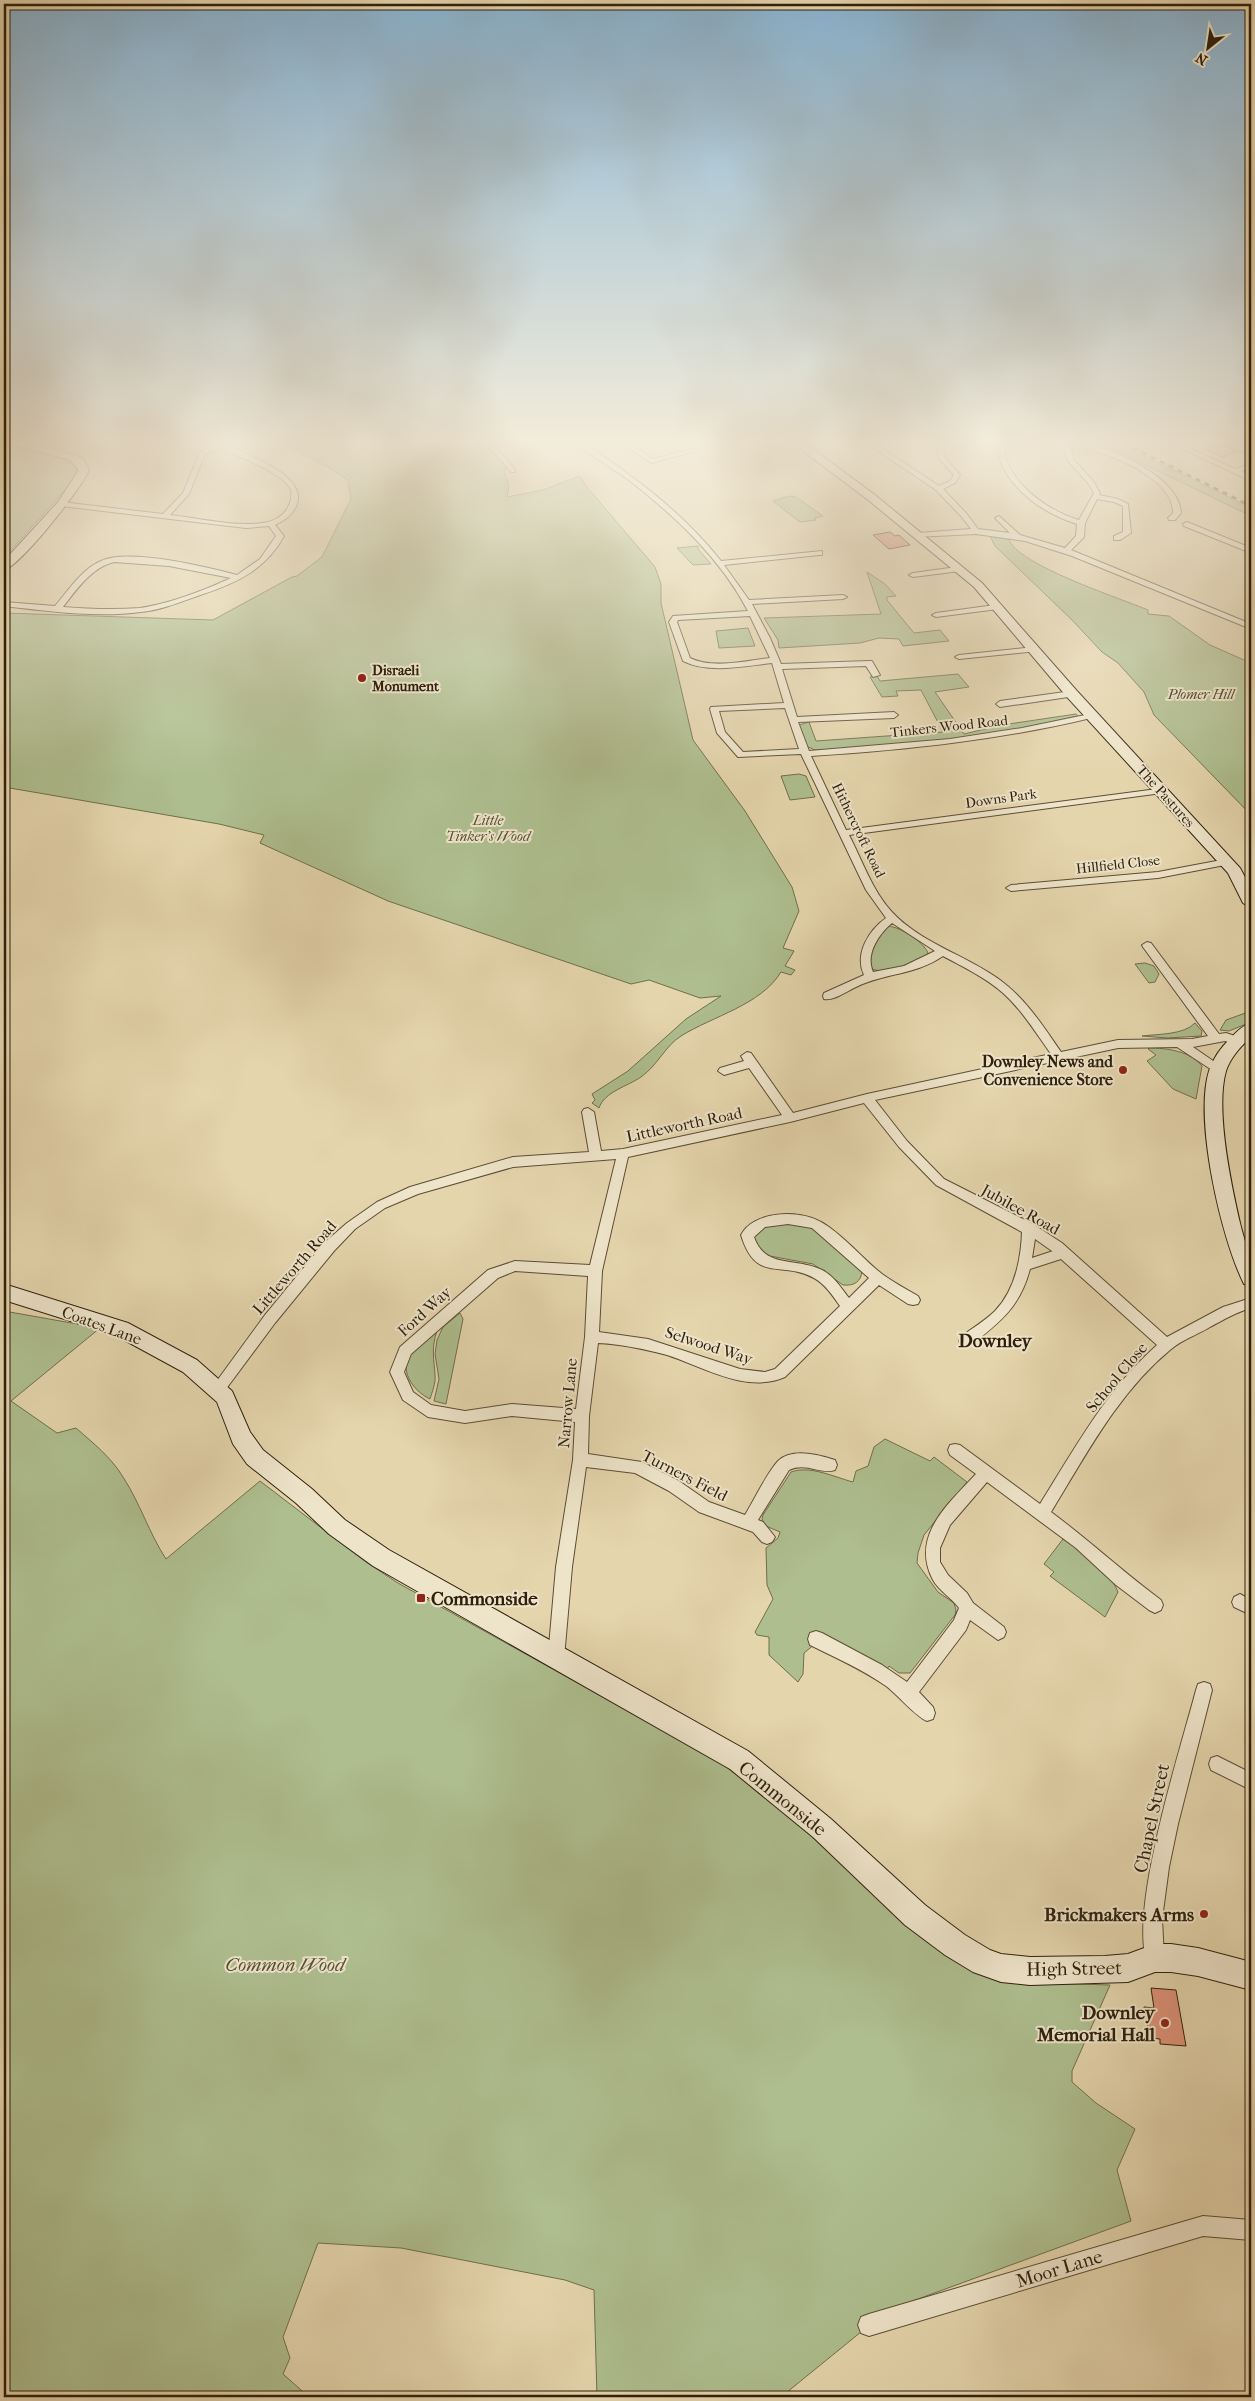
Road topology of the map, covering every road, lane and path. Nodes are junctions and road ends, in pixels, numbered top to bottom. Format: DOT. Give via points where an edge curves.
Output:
graph roads {
  1 [pos="18,551"];
  2 [pos="269,551"];
  3 [pos="709,551"];
  4 [pos="936,551"];
  5 [pos="1070,551"];
  6 [pos="819,553"];
  7 [pos="719,563"];
  8 [pos="4,567"];
  9 [pos="957,569"];
  10 [pos="913,574"];
  11 [pos="237,578"];
  12 [pos="843,597"];
  13 [pos="747,602"];
  14 [pos="4,604"];
  15 [pos="995,607"];
  16 [pos="58,608"];
  17 [pos="753,613"];
  18 [pos="936,615"];
  19 [pos="1251,627"];
  20 [pos="1034,649"];
  21 [pos="959,657"];
  22 [pos="776,664"];
  23 [pos="876,674"];
  24 [pos="1072,694"];
  25 [pos="1000,704"];
  26 [pos="789,705"];
  27 [pos="894,715"];
  28 [pos="1092,715"];
  29 [pos="793,720"];
  30 [pos="805,753"];
  31 [pos="1162,790"];
  32 [pos="843,833"];
  33 [pos="1227,862"];
  34 [pos="1011,888"];
  35 [pos="1251,903"];
  36 [pos="893,918"];
  37 [pos="1147,945"];
  38 [pos="942,951"];
  39 [pos="870,976"];
  40 [pos="828,996"];
  41 [pos="1251,1029"];
  42 [pos="1178,1044"];
  43 [pos="1220,1055"];
  44 [pos="1058,1056"];
  45 [pos="724,1071"];
  46 [pos="867,1098"];
  47 [pos="588,1112"];
  48 [pos="790,1118"];
  49 [pos="623,1154"];
  50 [pos="596,1156"];
  51 [pos="1028,1228"];
  52 [pos="1063,1253"];
  53 [pos="1024,1266"];
  54 [pos="595,1271"];
  55 [pos="878,1278"];
  56 [pos="1251,1278"];
  57 [pos="4,1292"];
  58 [pos="913,1300"];
  59 [pos="1251,1303"];
  60 [pos="847,1306"];
  61 [pos="592,1337"];
  62 [pos="966,1340"];
  63 [pos="1167,1345"];
  64 [pos="218,1388"];
  65 [pos="582,1416"];
  66 [pos="955,1450"];
  67 [pos="580,1460"];
  68 [pos="830,1465"];
  69 [pos="986,1473"];
  70 [pos="1042,1514"];
  71 [pos="748,1523"];
  72 [pos="767,1537"];
  73 [pos="1155,1605"];
  74 [pos="967,1608"];
  75 [pos="998,1632"];
  76 [pos="816,1639"];
  77 [pos="556,1658"];
  78 [pos="1204,1690"];
  79 [pos="909,1692"];
  80 [pos="927,1714"];
  81 [pos="1217,1764"];
  82 [pos="1251,1782"];
  83 [pos="1155,1958"];
  84 [pos="984,1962"];
  85 [pos="1251,1976"];
  86 [pos="1251,2230"];
  87 [pos="869,2325"];
  1 -- 8 [label="street"];
  2 -- 11 [label="street" via="258,564"];
  3 -- 7 [label="street, Hithercroft Road"];
  4 -- 9 [label="street, The Pastures"];
  5 -- 19 [label="street"];
  6 -- 7 [label="street"];
  7 -- 13 [label="street, Hithercroft Road"];
  9 -- 10 [label="street"];
  9 -- 15 [label="street, The Pastures" via="978,585"];
  11 -- 16 [label="street" via="151,608 121,611"];
  11 -- 16 [label="street" via="158,563 108,560"];
  12 -- 13 [label="street"];
  13 -- 17 [label="street, Hithercroft Road"];
  14 -- 16 [label="street"];
  15 -- 18 [label="street"];
  15 -- 20 [label="street, The Pastures"];
  17 -- 22 [label="street, Hithercroft Road"];
  17 -- 22 [label="street" via="676,618 673,622 686,659 690,662 703,665"];
  20 -- 21 [label="street"];
  20 -- 24 [label="street, The Pastures"];
  22 -- 23 [label="street" via="869,663"];
  22 -- 26 [label="street, Hithercroft Road"];
  24 -- 25 [label="street"];
  24 -- 28 [label="street, The Pastures"];
  26 -- 29 [label="street, Hithercroft Road"];
  26 -- 30 [label="street" via="714,709 721,733 741,755"];
  27 -- 29 [label="street"];
  28 -- 30 [label="street, Tinkers Wood Road" via="969,740"];
  28 -- 31 [label="street, The Pastures"];
  29 -- 30 [label="street, Hithercroft Road"];
  30 -- 32 [label="street, Hithercroft Road"];
  31 -- 32 [label="street, Downs Park"];
  31 -- 33 [label="street, The Pastures"];
  32 -- 36 [label="street, Hithercroft Road" via="879,903"];
  33 -- 34 [label="street, Hillfield Close" via="1158,875"];
  33 -- 35 [label="street, The Pastures"];
  36 -- 38 [label="street, Hithercroft Road"];
  36 -- 39 [label="street" via="876,931 865,966"];
  37 -- 43 [label="street"];
  38 -- 39 [label="street" via="922,965"];
  38 -- 44 [label="street, Hithercroft Road" via="982,972 1009,992 1026,1010"];
  39 -- 40 [label="street"];
  41 -- 43 [label="street"];
  42 -- 43 [label="street, Littleworth Road"];
  42 -- 43 [label="street" via="1201,1056"];
  42 -- 44 [label="street, Littleworth Road" via="1118,1044"];
  43 -- 56 [label="street" via="1213,1099 1234,1234"];
  44 -- 46 [label="street, Littleworth Road"];
  45 -- 48 [label="street" via="749,1060"];
  46 -- 48 [label="street, Littleworth Road"];
  46 -- 51 [label="street, Jubilee Road" via="903,1144 940,1182"];
  47 -- 50 [label="street"];
  48 -- 49 [label="street, Littleworth Road"];
  49 -- 50 [label="street, Littleworth Road"];
  49 -- 54 [label="street, Narrow Lane"];
  50 -- 64 [label="street, Littleworth Road" via="513,1162 414,1190 381,1205 351,1226 307,1273"];
  51 -- 52 [label="street, Jubilee Road"];
  51 -- 53 [label="street"];
  52 -- 53 [label="street"];
  52 -- 63 [label="street, Jubilee Road"];
  53 -- 62 [label="street" via="1007,1306"];
  54 -- 61 [label="street, Narrow Lane"];
  54 -- 65 [label="street, Ford Way" via="515,1266 493,1274 405,1351 397,1372 408,1396 428,1411 465,1417 512,1410"];
  55 -- 58 [label="street"];
  55 -- 60 [label="street, Selwood Way"];
  55 -- 60 [label="street" via="816,1225 804,1221 788,1219 762,1223 747,1235 750,1249 756,1257 768,1264 805,1269 820,1275"];
  57 -- 64 [label="street, Coates Lane" via="121,1328 190,1366"];
  59 -- 63 [label="street, School Close" via="1216,1317"];
  60 -- 61 [label="street, Selwood Way" via="786,1368 772,1377 740,1375 639,1341"];
  61 -- 65 [label="street, Narrow Lane"];
  63 -- 70 [label="street, School Close" via="1125,1388 1084,1445"];
  64 -- 77 [label="street, Commonside" via="225,1397 241,1437 255,1457 337,1527 381,1558"];
  65 -- 67 [label="street, Narrow Lane"];
  66 -- 69 [label="street"];
  67 -- 71 [label="street, Turners Field" via="637,1467 674,1486 704,1507"];
  67 -- 77 [label="street, Narrow Lane" via="564,1567"];
  68 -- 71 [label="street" via="806,1459 784,1465"];
  69 -- 70 [label="street"];
  69 -- 74 [label="street" via="944,1522 932,1547 933,1565 939,1576 964,1600"];
  70 -- 73 [label="street"];
  71 -- 72 [label="street, Turners Field" via="758,1526"];
  74 -- 75 [label="street"];
  74 -- 79 [label="street" via="960,1625"];
  76 -- 79 [label="street" via="885,1674"];
  77 -- 84 [label="street, Commonside" via="739,1760 822,1828 916,1914 955,1945"];
  78 -- 83 [label="street, Chapel Street" via="1160,1867 1153,1919"];
  79 -- 80 [label="street"];
  81 -- 82 [label="street"];
  83 -- 84 [label="street, High Street" via="1128,1968 1104,1970 1030,1971 1000,1968"];
  83 -- 85 [label="street, High Street" via="1198,1962"];
  86 -- 87 [label="street, Moor Lane" via="1203,2226"];
}
